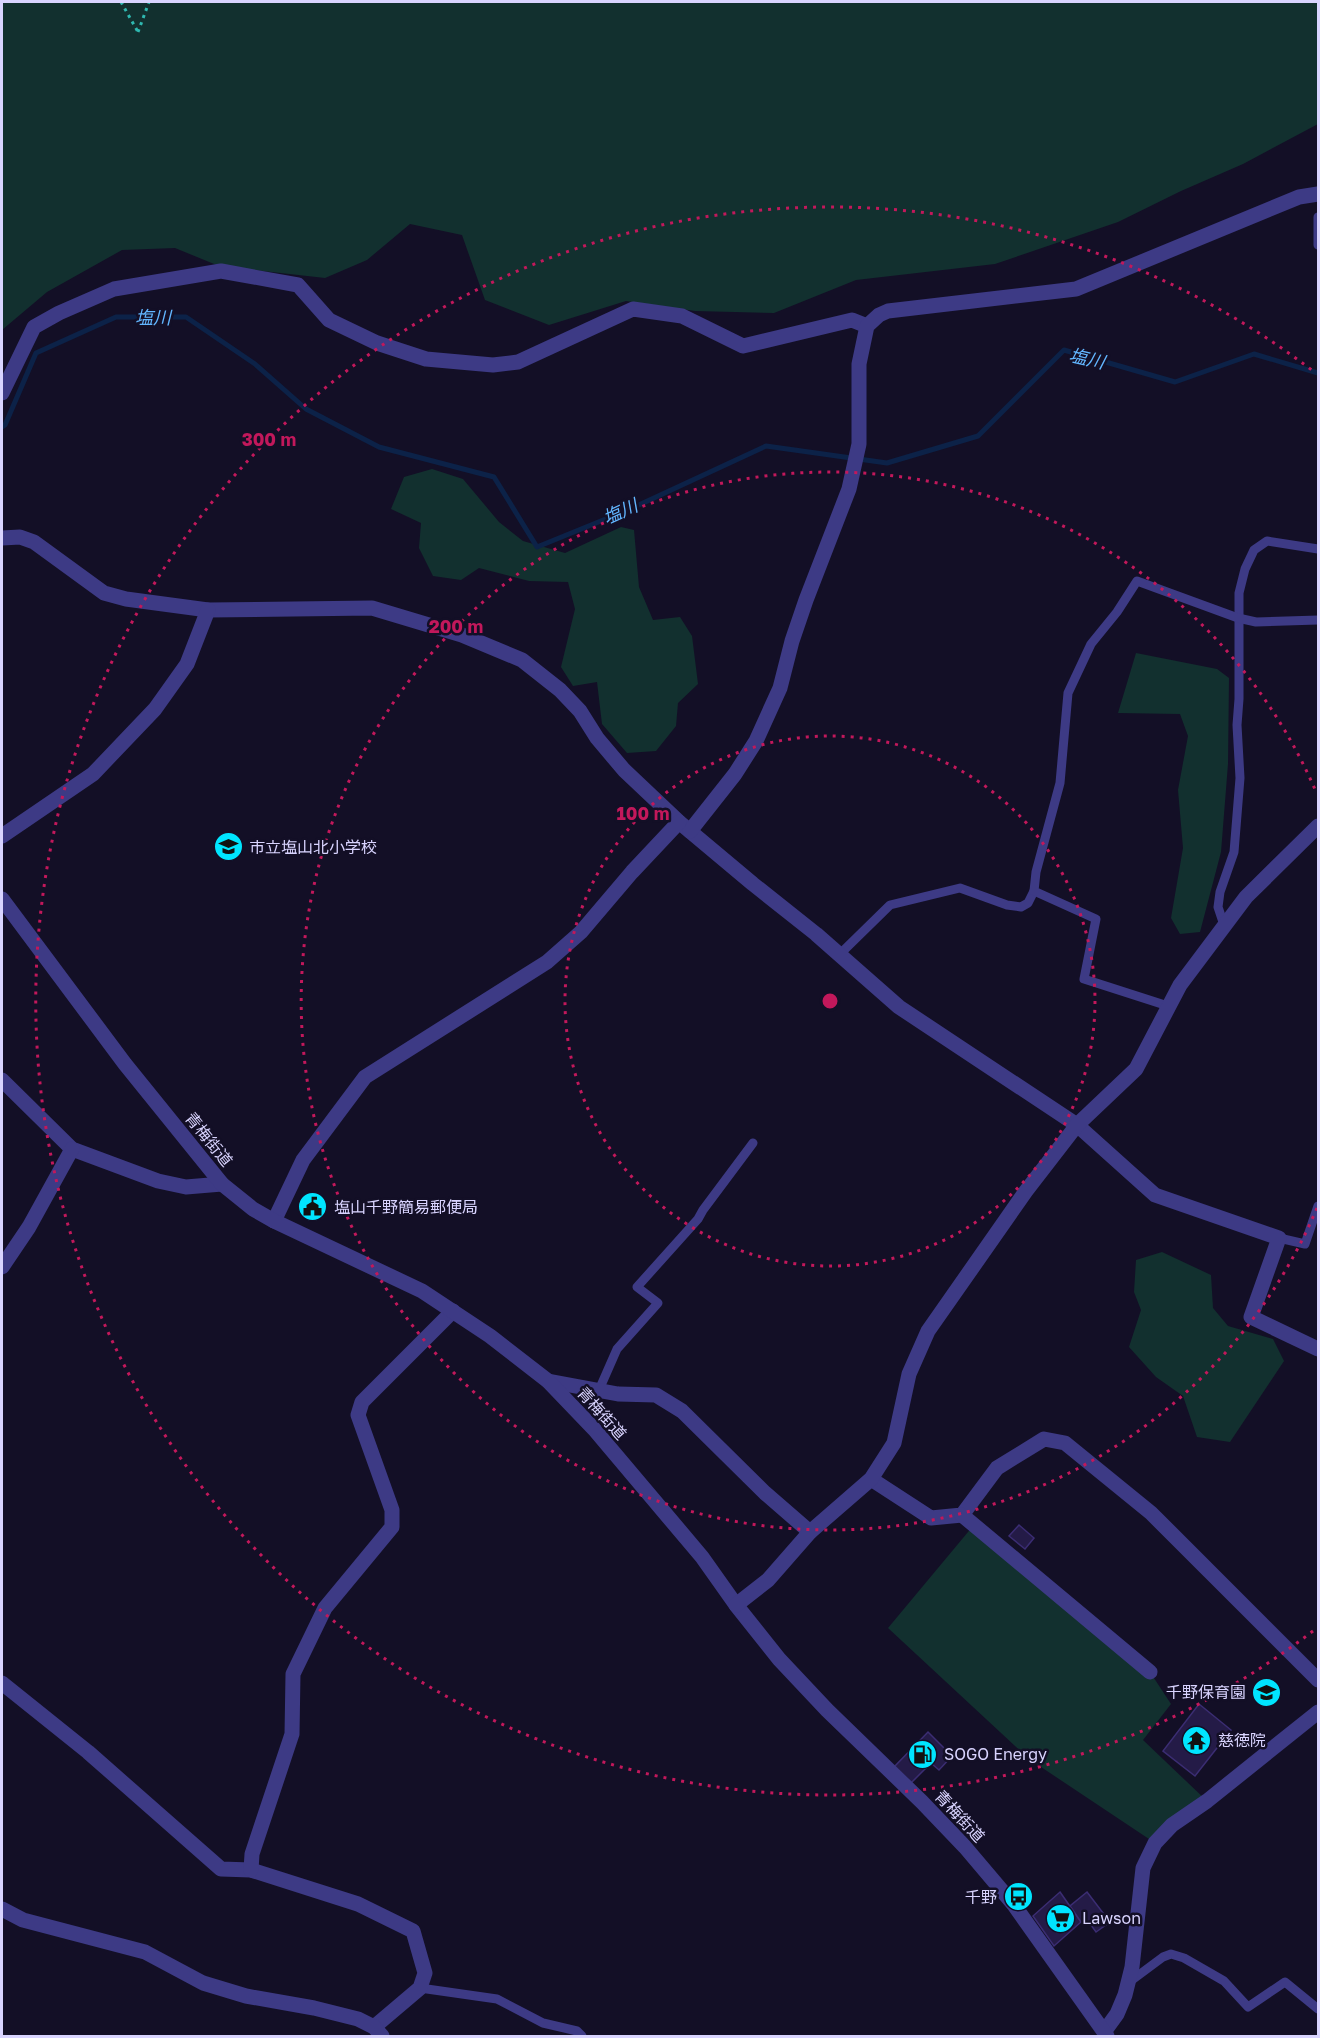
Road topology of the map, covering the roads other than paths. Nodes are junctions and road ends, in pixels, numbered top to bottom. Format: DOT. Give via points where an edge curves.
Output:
graph roads {
  1 [pos="1318,194"];
  2 [pos="1318,216"];
  3 [pos="1318,246"];
  4 [pos="867,326"];
  5 [pos="2,393"];
  6 [pos="2,538"];
  7 [pos="1318,549"];
  8 [pos="208,610"];
  9 [pos="1238,618"];
  10 [pos="1318,620"];
  11 [pos="685,826"];
  12 [pos="1318,826"];
  13 [pos="2,836"];
  14 [pos="1034,891"];
  15 [pos="2,899"];
  16 [pos="1224,925"];
  17 [pos="840,954"];
  18 [pos="1168,1006"];
  19 [pos="2,1080"];
  20 [pos="1077,1125"];
  21 [pos="753,1143"];
  22 [pos="72,1149"];
  23 [pos="222,1184"];
  24 [pos="1318,1206"];
  25 [pos="274,1221"];
  26 [pos="1279,1238"];
  27 [pos="2,1267"];
  28 [pos="453,1311"];
  29 [pos="1318,1348"];
  30 [pos="548,1381"];
  31 [pos="599,1390"];
  32 [pos="871,1479"];
  33 [pos="962,1515"];
  34 [pos="810,1532"];
  35 [pos="736,1605"];
  36 [pos="1150,1672"];
  37 [pos="1318,1680"];
  38 [pos="2,1683"];
  39 [pos="1318,1713"];
  40 [pos="251,1870"];
  41 [pos="2,1909"];
  42 [pos="1128,1983"];
  43 [pos="420,1988"];
  44 [pos="1318,2009"];
  45 [pos="378,2032"];
  46 [pos="1106,2034"];
  47 [pos="582,2037"];
  1 -- 4 [label="street" via="1299,197 1076,289 888,311"];
  2 -- 3 [label="lane"];
  4 -- 5 [label="street" via="852,320 743,346 682,316 633,309 518,362 482,364 426,359 377,343 329,320 298,285 220,271 114,289 59,313 34,327"];
  4 -- 11 [label="street" via="859,364 859,444 849,489 792,640 780,688 756,741 735,774"];
  6 -- 8 [label="street" via="20,537 34,542 104,593"];
  7 -- 9 [label="lane" via="1267,541 1254,550 1241,585"];
  8 -- 11 [label="street" via="372,608 462,635 522,660 560,690 624,770"];
  8 -- 13 [label="street" via="187,664 155,709 93,774"];
  9 -- 10 [label="lane" via="1256,622"];
  9 -- 14 [label="lane" via="1137,582 1091,644 1068,693 1060,783"];
  9 -- 16 [label="lane" via="1240,778 1234,852 1218,907"];
  11 -- 17 [label="street"];
  11 -- 25 [label="street" via="547,962 365,1077 303,1160"];
  12 -- 16 [label="street" via="1246,897"];
  14 -- 17 [label="lane" via="1021,907 960,888 890,905"];
  14 -- 18 [label="lane" via="1096,919 1084,979"];
  15 -- 23 [label="street, 青梅街道" via="125,1064"];
  16 -- 18 [label="street"];
  17 -- 20 [label="street" via="898,1007"];
  18 -- 20 [label="street" via="1136,1069"];
  19 -- 22 [label="street"];
  20 -- 26 [label="street" via="1155,1195"];
  20 -- 32 [label="street" via="928,1331 909,1374 894,1443"];
  21 -- 31 [label="lane" via="698,1220 637,1287 658,1303 617,1349"];
  22 -- 23 [label="street" via="158,1181 186,1187"];
  22 -- 27 [label="street"];
  23 -- 25 [label="street, 青梅街道"];
  24 -- 26 [label="lane" via="1305,1244"];
  25 -- 28 [label="street, 青梅街道" via="422,1291"];
  26 -- 29 [label="street" via="1251,1317"];
  28 -- 30 [label="street, 青梅街道"];
  28 -- 40 [label="street" via="362,1402 358,1415 392,1510 392,1527 325,1608 293,1674 292,1734 252,1854"];
  30 -- 31 [label="street"];
  30 -- 35 [label="street, 青梅街道" via="594,1429 702,1557"];
  31 -- 34 [label="street" via="656,1395 682,1411"];
  32 -- 33 [label="street" via="931,1518"];
  32 -- 34 [label="street"];
  33 -- 36 [label="street"];
  33 -- 37 [label="street" via="997,1468 1044,1439 1065,1443 1151,1513"];
  34 -- 35 [label="street" via="768,1580"];
  35 -- 46 [label="street, 青梅街道" via="827,1710 965,1847 1014,1905"];
  38 -- 40 [label="street" via="88,1752 221,1869"];
  39 -- 42 [label="street" via="1172,1825 1155,1844 1143,1868"];
  40 -- 43 [label="street" via="358,1904 413,1932 425,1973"];
  41 -- 45 [label="street" via="23,1920 145,1952 203,1983 358,2019"];
  42 -- 44 [label="lane" via="1171,1954 1224,1981 1248,2007 1286,1982"];
  42 -- 46 [label="street"];
  43 -- 45 [label="street"];
  43 -- 47 [label="lane" via="496,1999 543,2023 578,2031"];
}
